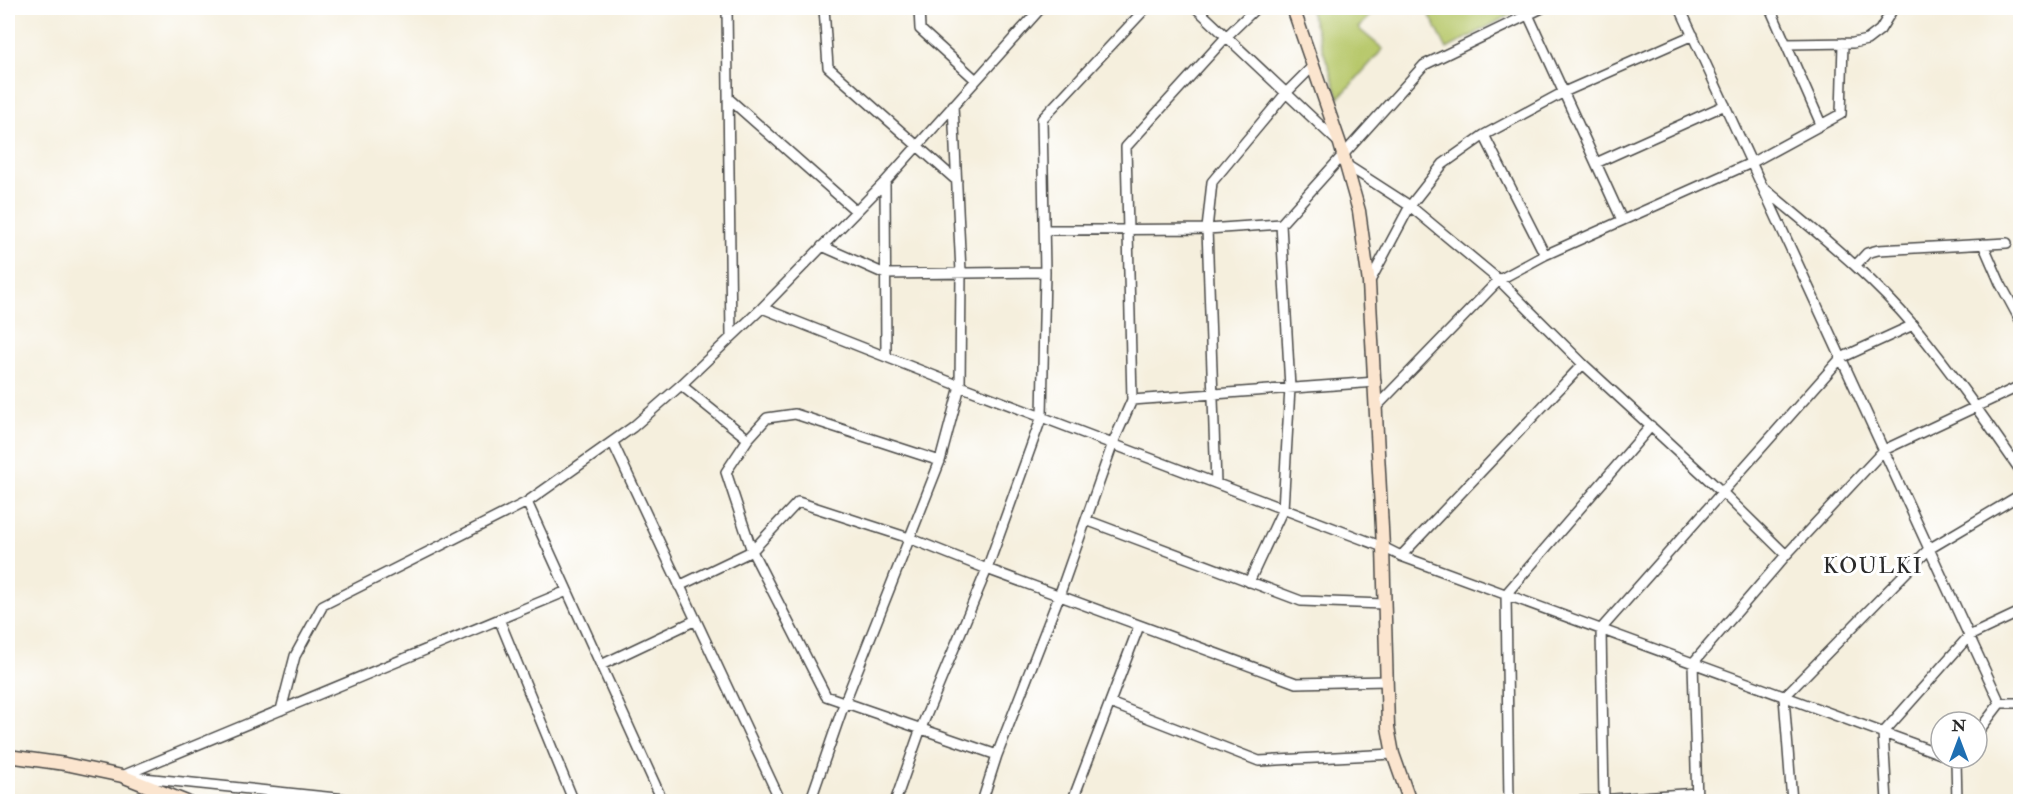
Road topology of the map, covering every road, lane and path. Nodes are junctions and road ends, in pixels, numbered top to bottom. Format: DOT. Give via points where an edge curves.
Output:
graph roads {
  1 [pos="727,8"];
  2 [pos="824,8"];
  3 [pos="919,8"];
  4 [pos="1041,8"];
  5 [pos="1146,8"];
  6 [pos="1196,8"];
  7 [pos="1256,8"];
  8 [pos="1293,8"];
  9 [pos="1542,8"];
  10 [pos="1680,8"];
  11 [pos="1770,8"];
  12 [pos="1892,8"];
  13 [pos="1527,10"];
  14 [pos="1693,35"];
  15 [pos="1227,36"];
  16 [pos="1843,43"];
  17 [pos="1786,44"];
  18 [pos="1313,66"];
  19 [pos="976,80"];
  20 [pos="1287,92"];
  21 [pos="1564,92"];
  22 [pos="728,98"];
  23 [pos="954,105"];
  24 [pos="1725,105"];
  25 [pos="1821,124"];
  26 [pos="1484,135"];
  27 [pos="917,146"];
  28 [pos="1343,154"];
  29 [pos="1596,162"];
  30 [pos="1751,163"];
  31 [pos="957,181"];
  32 [pos="885,182"];
  33 [pos="1763,187"];
  34 [pos="1410,206"];
  35 [pos="856,211"];
  36 [pos="1622,220"];
  37 [pos="1281,224"];
  38 [pos="1207,229"];
  39 [pos="1044,230"];
  40 [pos="1128,231"];
  41 [pos="2007,243"];
  42 [pos="1983,244"];
  43 [pos="822,246"];
  44 [pos="1545,255"];
  45 [pos="1856,265"];
  46 [pos="961,273"];
  47 [pos="1045,273"];
  48 [pos="885,274"];
  49 [pos="1499,280"];
  50 [pos="1369,283"];
  51 [pos="762,308"];
  52 [pos="2020,320"];
  53 [pos="1913,325"];
  54 [pos="731,337"];
  55 [pos="886,356"];
  56 [pos="1841,358"];
  57 [pos="1583,364"];
  58 [pos="1376,382"];
  59 [pos="681,385"];
  60 [pos="960,386"];
  61 [pos="2020,386"];
  62 [pos="1290,388"];
  63 [pos="1214,395"];
  64 [pos="1132,400"];
  65 [pos="1976,406"];
  66 [pos="1376,407"];
  67 [pos="1042,416"];
  68 [pos="1651,426"];
  69 [pos="748,439"];
  70 [pos="613,443"];
  71 [pos="1113,443"];
  72 [pos="1884,450"];
  73 [pos="940,461"];
  74 [pos="2020,470"];
  75 [pos="1216,483"];
  76 [pos="1722,492"];
  77 [pos="2020,495"];
  78 [pos="527,502"];
  79 [pos="1283,508"];
  80 [pos="1086,520"];
  81 [pos="909,538"];
  82 [pos="1383,547"];
  83 [pos="1929,549"];
  84 [pos="752,551"];
  85 [pos="1786,555"];
  86 [pos="1401,556"];
  87 [pos="987,569"];
  88 [pos="1249,582"];
  89 [pos="679,586"];
  90 [pos="567,591"];
  91 [pos="1506,594"];
  92 [pos="1059,596"];
  93 [pos="1384,604"];
  94 [pos="2020,612"];
  95 [pos="499,619"];
  96 [pos="696,620"];
  97 [pos="1139,626"];
  98 [pos="1601,629"];
  99 [pos="1969,636"];
  100 [pos="1693,663"];
  101 [pos="601,665"];
  102 [pos="1387,681"];
  103 [pos="1784,697"];
  104 [pos="1110,703"];
  105 [pos="2020,703"];
  106 [pos="844,704"];
  107 [pos="2000,704"];
  108 [pos="281,710"];
  109 [pos="1989,718"];
  110 [pos="921,728"];
  111 [pos="1883,733"];
  112 [pos="1929,750"];
  113 [pos="1392,754"];
  114 [pos="997,755"];
  115 [pos="8,756"];
  116 [pos="1955,770"];
  117 [pos="122,776"];
  118 [pos="1697,797"];
  119 [pos="187,801"];
  120 [pos="375,801"];
  121 [pos="574,801"];
  122 [pos="663,801"];
  123 [pos="781,801"];
  124 [pos="810,801"];
  125 [pos="895,801"];
  126 [pos="982,801"];
  127 [pos="1072,801"];
  128 [pos="1410,801"];
  129 [pos="1509,801"];
  130 [pos="1572,801"];
  131 [pos="1604,801"];
  132 [pos="1792,801"];
  133 [pos="1887,801"];
  134 [pos="1957,801"];
  1 -- 22 [label="street"];
  2 -- 27 [label="street" via="828,67"];
  3 -- 19 [label="street" via="920,29"];
  4 -- 19 [label="street"];
  5 -- 39 [label="street" via="1042,119"];
  6 -- 15 [label="street"];
  7 -- 15 [label="street"];
  8 -- 18 [label="main road"];
  9 -- 13 [label="street"];
  10 -- 14 [label="street"];
  11 -- 17 [label="street"];
  12 -- 16 [label="street" via="1880,30 1867,39"];
  13 -- 21 [label="street"];
  13 -- 28 [label="street" via="1425,65"];
  14 -- 21 [label="street"];
  14 -- 24 [label="street"];
  15 -- 20 [label="street"];
  15 -- 40 [label="street" via="1126,147"];
  16 -- 17 [label="street"];
  16 -- 25 [label="street" via="1841,114"];
  17 -- 25 [label="street"];
  18 -- 20 [label="street"];
  18 -- 28 [label="main road"];
  19 -- 23 [label="street"];
  20 -- 28 [label="street"];
  20 -- 38 [label="street" via="1212,182"];
  21 -- 26 [label="street"];
  21 -- 29 [label="street"];
  22 -- 35 [label="street"];
  22 -- 54 [label="street"];
  23 -- 27 [label="street"];
  23 -- 31 [label="street"];
  24 -- 29 [label="street"];
  24 -- 30 [label="street"];
  25 -- 30 [label="street"];
  26 -- 34 [label="street" via="1443,164"];
  26 -- 44 [label="street"];
  27 -- 31 [label="street"];
  27 -- 32 [label="street"];
  28 -- 34 [label="street"];
  28 -- 37 [label="street"];
  28 -- 50 [label="main road" via="1359,211"];
  29 -- 36 [label="street"];
  30 -- 33 [label="street"];
  30 -- 36 [label="street"];
  31 -- 46 [label="street"];
  32 -- 35 [label="street"];
  32 -- 48 [label="street"];
  33 -- 45 [label="street"];
  33 -- 56 [label="street"];
  34 -- 49 [label="street"];
  34 -- 50 [label="street"];
  35 -- 43 [label="street"];
  36 -- 44 [label="street"];
  37 -- 38 [label="street"];
  37 -- 62 [label="street"];
  38 -- 40 [label="street"];
  38 -- 63 [label="street"];
  39 -- 40 [label="street"];
  39 -- 47 [label="street"];
  40 -- 64 [label="street"];
  41 -- 42 [label="street"];
  42 -- 45 [label="street" via="1878,250 1867,253"];
  42 -- 52 [label="street"];
  43 -- 48 [label="street"];
  43 -- 51 [label="street"];
  44 -- 49 [label="street"];
  45 -- 53 [label="street"];
  46 -- 47 [label="street"];
  46 -- 48 [label="street"];
  46 -- 60 [label="street"];
  47 -- 67 [label="street"];
  48 -- 55 [label="street"];
  49 -- 57 [label="street"];
  49 -- 66 [label="street"];
  50 -- 58 [label="main road"];
  51 -- 54 [label="street"];
  51 -- 55 [label="street"];
  53 -- 56 [label="street"];
  53 -- 65 [label="street"];
  54 -- 59 [label="street"];
  55 -- 60 [label="street"];
  56 -- 72 [label="street"];
  56 -- 76 [label="street"];
  57 -- 68 [label="street"];
  57 -- 86 [label="street"];
  58 -- 62 [label="street"];
  58 -- 66 [label="main road"];
  59 -- 69 [label="street"];
  59 -- 70 [label="street"];
  60 -- 67 [label="street"];
  60 -- 73 [label="street"];
  61 -- 65 [label="street"];
  62 -- 63 [label="street"];
  62 -- 79 [label="street"];
  63 -- 64 [label="street"];
  63 -- 75 [label="street"];
  64 -- 71 [label="street"];
  65 -- 72 [label="street"];
  65 -- 74 [label="street"];
  66 -- 82 [label="main road"];
  67 -- 71 [label="street"];
  67 -- 87 [label="street"];
  68 -- 76 [label="street"];
  68 -- 91 [label="street"];
  69 -- 73 [label="street" via="767,418 795,414"];
  69 -- 84 [label="street" via="726,472"];
  70 -- 78 [label="street"];
  70 -- 89 [label="street"];
  71 -- 75 [label="street"];
  71 -- 80 [label="street"];
  72 -- 83 [label="street"];
  72 -- 85 [label="street"];
  73 -- 81 [label="street"];
  75 -- 79 [label="street"];
  76 -- 85 [label="street"];
  76 -- 98 [label="street"];
  77 -- 83 [label="street"];
  78 -- 90 [label="street"];
  78 -- 108 [label="street" via="323,605 295,656"];
  79 -- 82 [label="street"];
  79 -- 88 [label="street"];
  80 -- 88 [label="street"];
  80 -- 92 [label="street"];
  81 -- 84 [label="street" via="798,502"];
  81 -- 87 [label="street"];
  81 -- 106 [label="street"];
  82 -- 86 [label="street"];
  82 -- 93 [label="main road"];
  83 -- 99 [label="street"];
  83 -- 103 [label="street"];
  84 -- 89 [label="street"];
  84 -- 106 [label="street" via="826,696"];
  85 -- 100 [label="street"];
  86 -- 91 [label="street"];
  87 -- 92 [label="street"];
  87 -- 110 [label="street"];
  88 -- 93 [label="street" via="1301,601"];
  89 -- 96 [label="street"];
  90 -- 95 [label="street"];
  90 -- 101 [label="street"];
  91 -- 98 [label="street"];
  91 -- 129 [label="street"];
  92 -- 97 [label="street"];
  92 -- 114 [label="street"];
  93 -- 102 [label="main road"];
  94 -- 99 [label="street"];
  95 -- 108 [label="street"];
  95 -- 121 [label="street"];
  96 -- 101 [label="street"];
  96 -- 123 [label="street"];
  97 -- 102 [label="street" via="1296,683"];
  97 -- 104 [label="street"];
  98 -- 100 [label="street"];
  98 -- 131 [label="street"];
  99 -- 107 [label="street"];
  99 -- 111 [label="street"];
  100 -- 103 [label="street"];
  100 -- 118 [label="street"];
  101 -- 122 [label="street"];
  102 -- 113 [label="main road"];
  103 -- 111 [label="street"];
  103 -- 132 [label="street"];
  104 -- 113 [label="street" via="1259,761"];
  104 -- 127 [label="street"];
  105 -- 107 [label="street"];
  106 -- 110 [label="street"];
  106 -- 124 [label="street"];
  107 -- 109 [label="street"];
  108 -- 117 [label="street"];
  110 -- 114 [label="street"];
  110 -- 125 [label="street"];
  111 -- 112 [label="street"];
  111 -- 133 [label="street"];
  113 -- 128 [label="main road"];
  114 -- 126 [label="street"];
  115 -- 117 [label="main road"];
  116 -- 134 [label="street"];
  117 -- 119 [label="main road"];
  117 -- 120 [label="street"];
  118 -- 131 [label="street"];
  130 -- 131 [label="street"];
}
